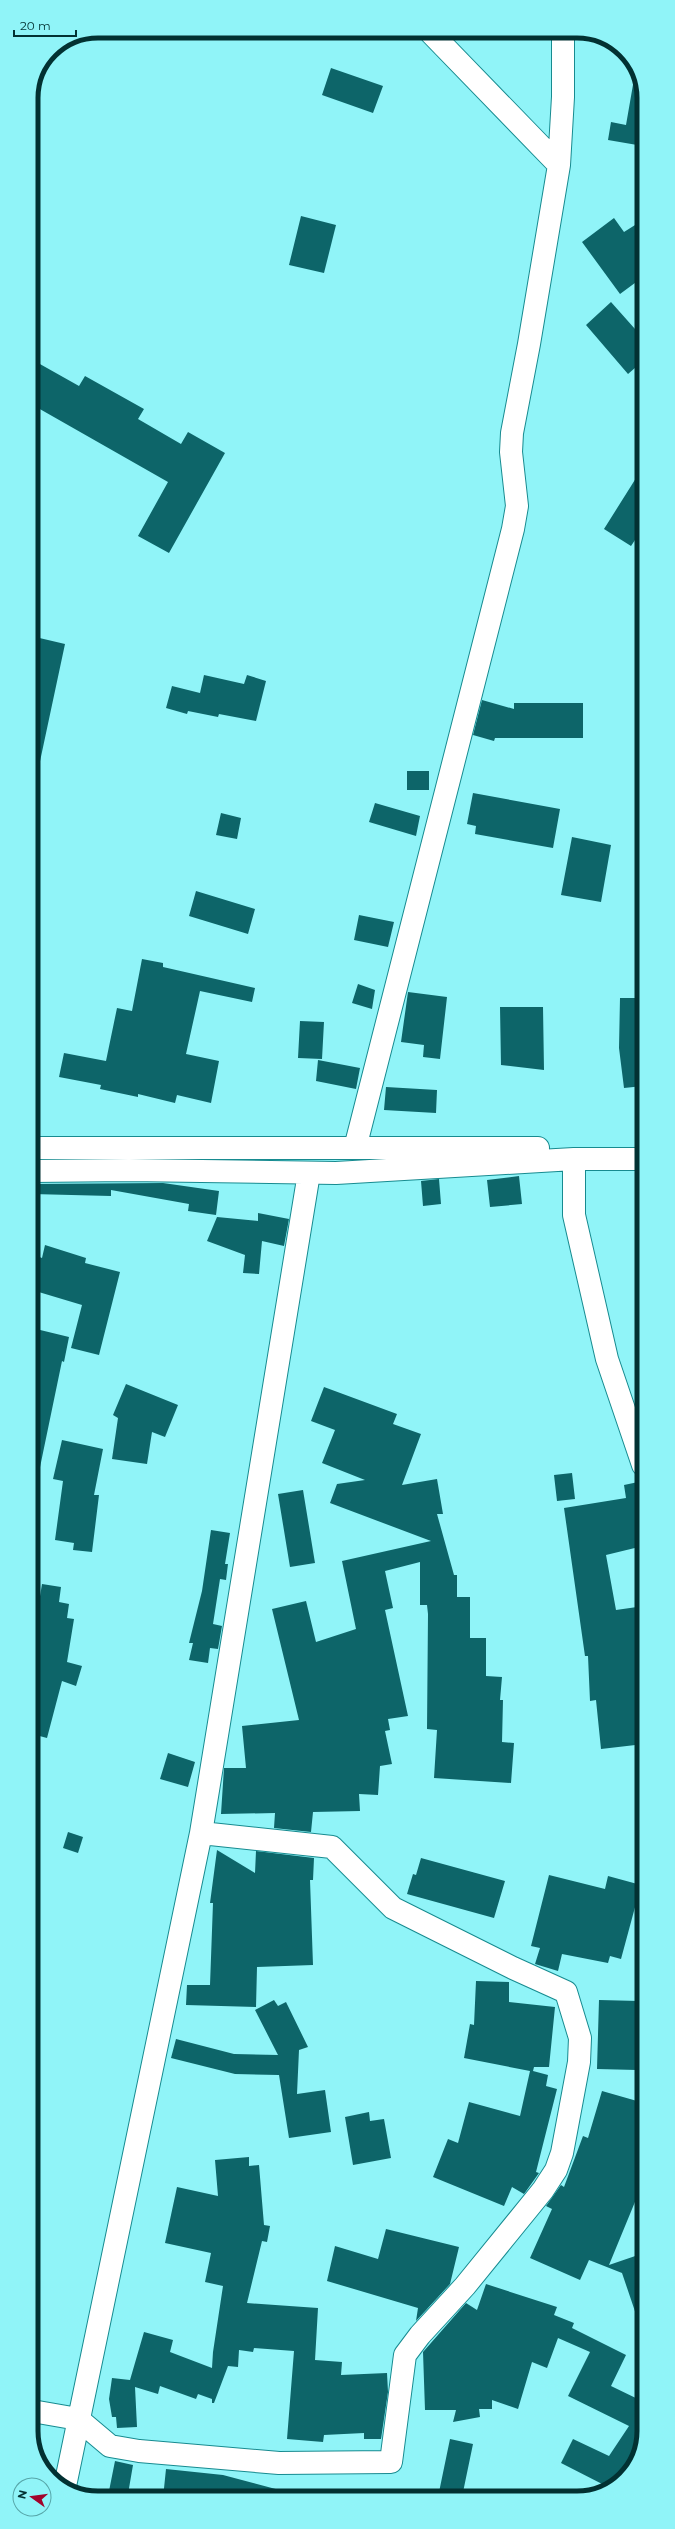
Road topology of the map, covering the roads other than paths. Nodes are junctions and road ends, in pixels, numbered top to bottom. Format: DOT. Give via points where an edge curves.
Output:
graph roads {
  1 [pos="436,38"];
  2 [pos="563,38"];
  3 [pos="559,165"];
  4 [pos="129,1147"];
  5 [pos="637,1147"];
  6 [pos="38,1148"];
  7 [pos="355,1148"];
  8 [pos="574,1159"];
  9 [pos="637,1159"];
  10 [pos="129,1170"];
  11 [pos="38,1171"];
  12 [pos="309,1173"];
  13 [pos="637,1447"];
  14 [pos="201,1833"];
  15 [pos="38,2412"];
  16 [pos="78,2419"];
  17 [pos="66,2481"];
  1 -- 3 [label="street"];
  2 -- 3 [label="street"];
  3 -- 7 [label="street" via="530,344 512,433 511,452 517,506 513,529"];
  4 -- 6 [label="street"];
  4 -- 7 [label="street"];
  4 -- 10 [label="street"];
  5 -- 7 [label="street"];
  8 -- 9 [label="street"];
  8 -- 12 [label="street"];
  8 -- 13 [label="street" via="574,1215 607,1359"];
  10 -- 11 [label="street"];
  10 -- 12 [label="street"];
  12 -- 14 [label="street"];
  14 -- 16 [label="street"];
  14 -- 16 [label="street" via="332,1846 392,1908 566,1992 580,2038 579,2062 562,2153 556,2170 543,2190 465,2286 405,2354 391,2462 279,2462 138,2451 110,2446"];
  15 -- 16 [label="street"];
  16 -- 17 [label="street"];
}
